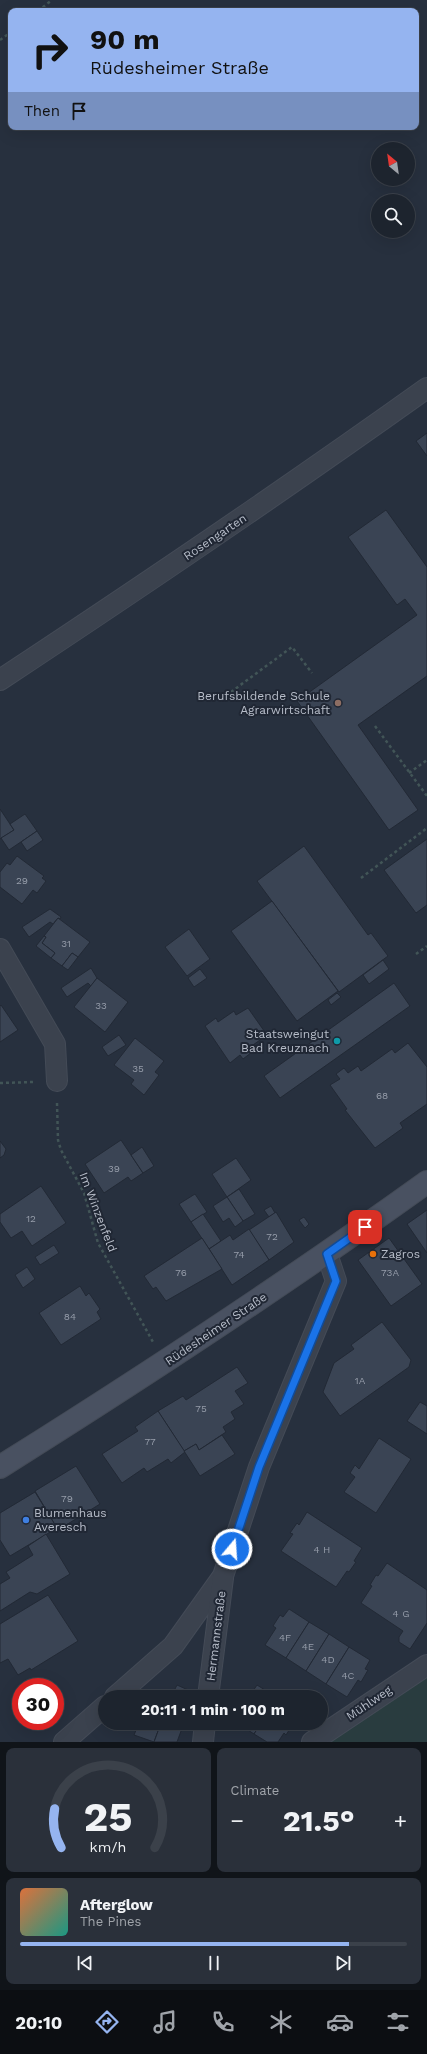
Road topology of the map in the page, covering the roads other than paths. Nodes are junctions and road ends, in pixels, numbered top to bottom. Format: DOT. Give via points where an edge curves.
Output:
graph roads {
  1 [pos="427,388"];
  2 [pos="0,680"];
  3 [pos="0,949"];
  4 [pos="57,1081"];
  5 [pos="427,1182"];
  6 [pos="327,1254"];
  7 [pos="0,1467"];
  8 [pos="223,1576"];
  9 [pos="427,1665"];
  10 [pos="123,1690"];
  11 [pos="209,1690"];
  12 [pos="98,1712"];
  13 [pos="204,1730"];
  14 [pos="64,1742"];
  15 [pos="203,1742"];
  16 [pos="312,1742"];
  1 -- 2 [label="street, Rosengarten" via="164,572"];
  3 -- 4 [label="street" via="55,1044"];
  5 -- 6 [label="street, Rüdesheimer Straße"];
  6 -- 7 [label="street, Rüdesheimer Straße" via="165,1363"];
  6 -- 8 [label="street, Hermannstraße" via="336,1281 259,1467"];
  8 -- 10 [label="street, Hermannstraße" via="173,1646"];
  8 -- 11 [label="street, Hermannstraße"];
  9 -- 16 [label="street, Mühlweg"];
  12 -- 14 [label="street"];
  13 -- 15 [label="street"];
}
